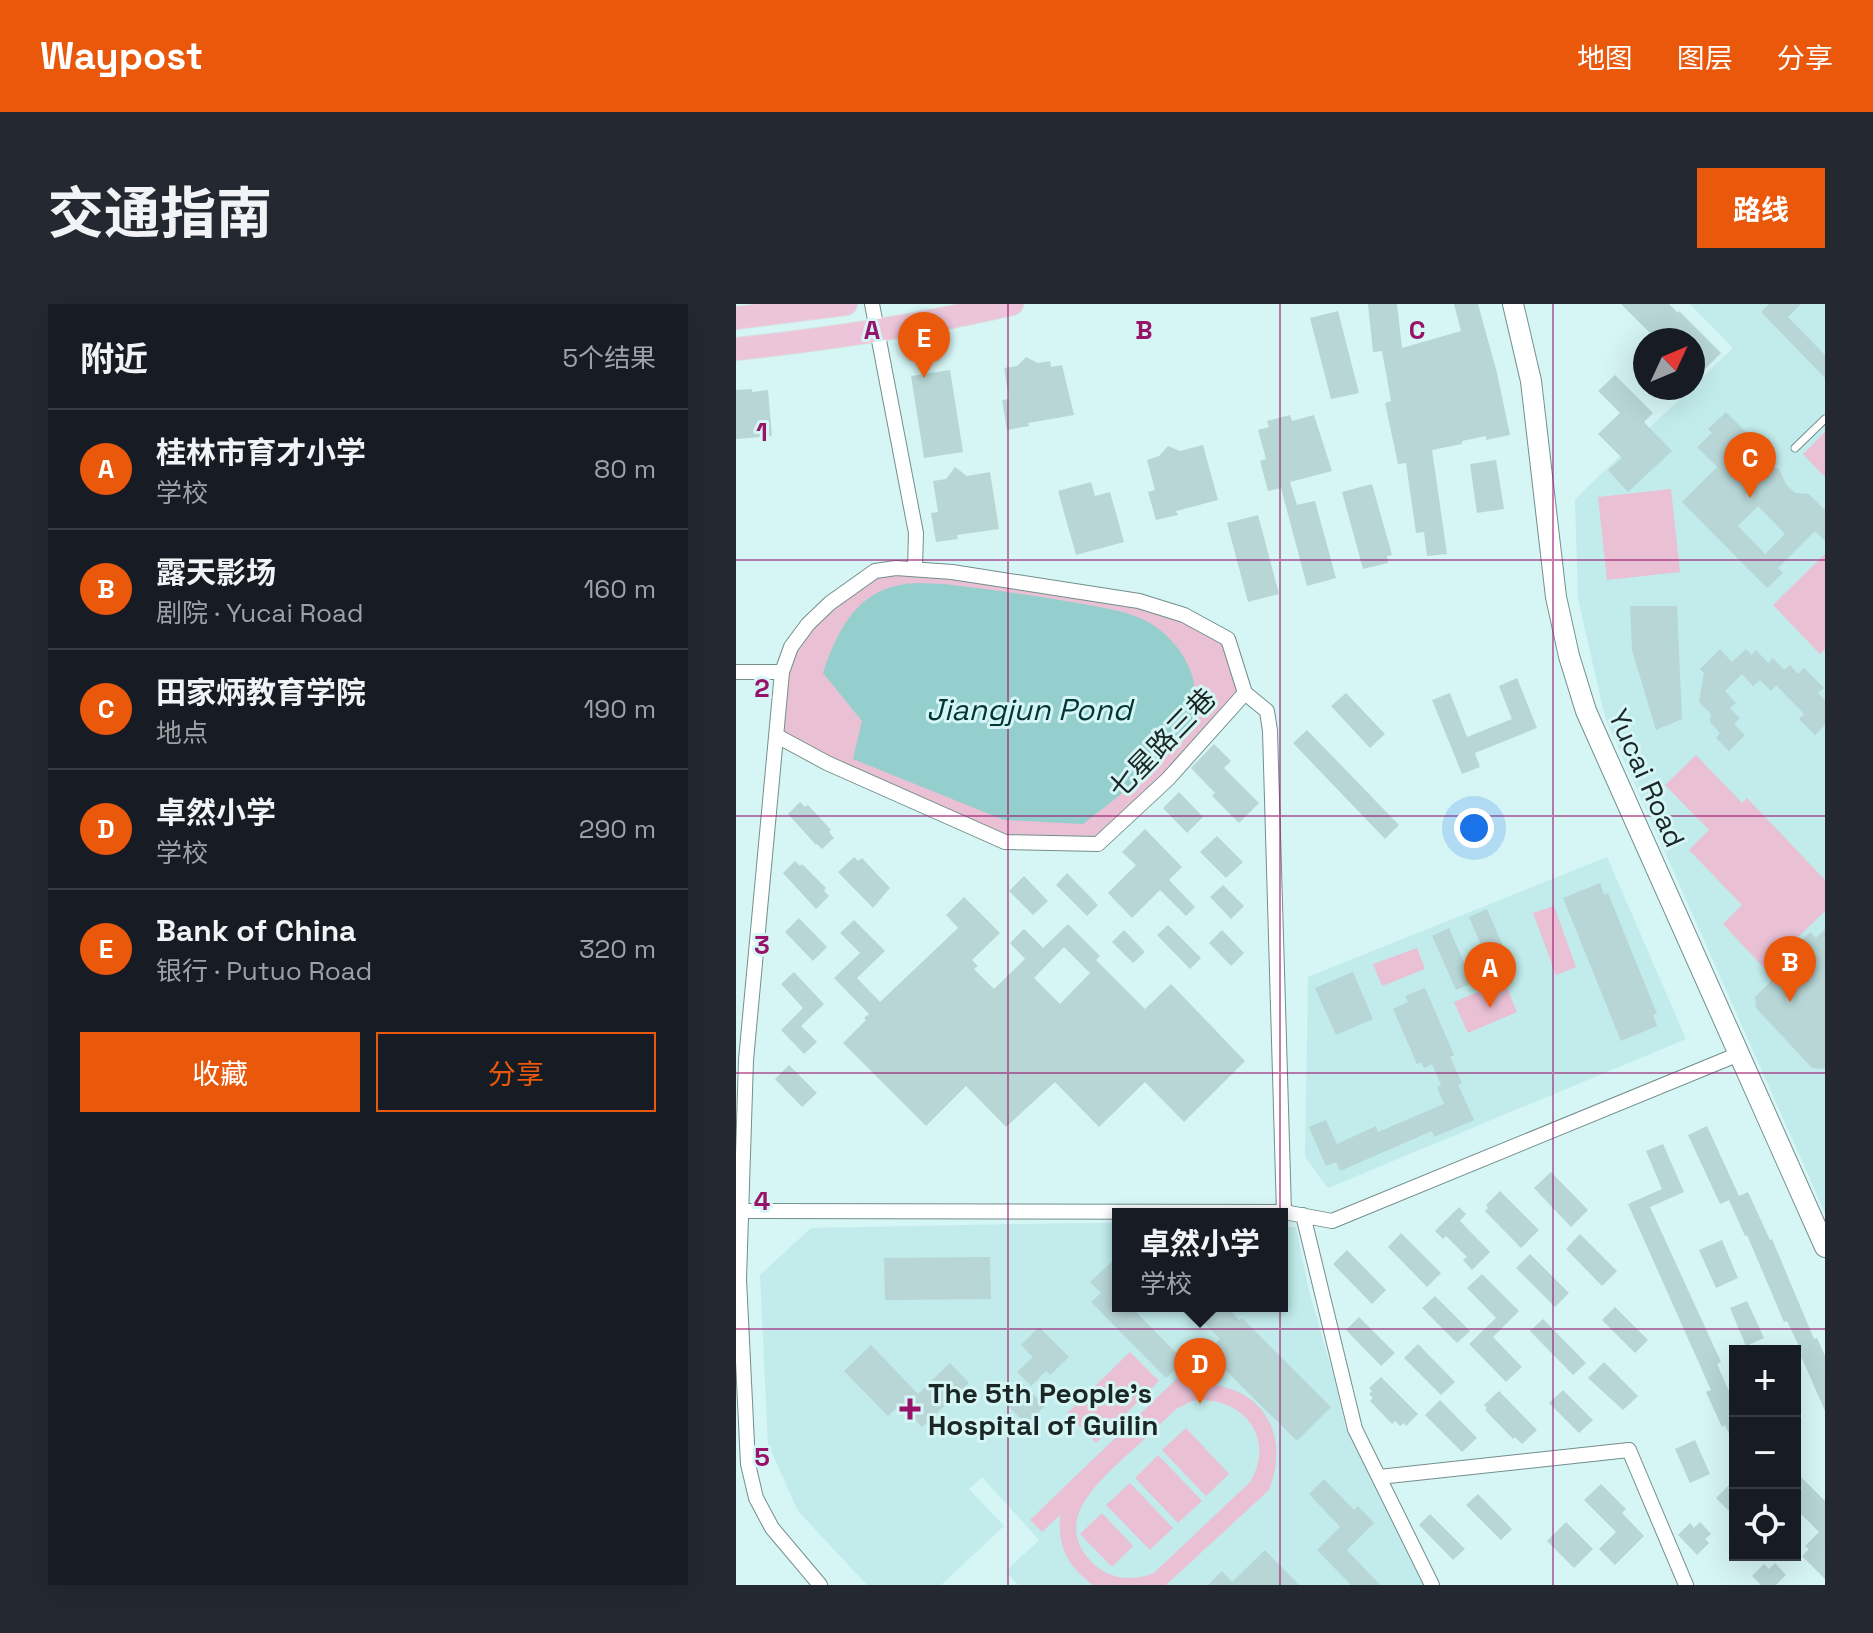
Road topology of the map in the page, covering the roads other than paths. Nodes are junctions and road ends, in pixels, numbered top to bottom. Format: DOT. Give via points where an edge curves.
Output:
graph roads {
  1 [pos="846,304"];
  2 [pos="872,304"];
  3 [pos="1012,304"];
  4 [pos="1513,304"];
  5 [pos="736,318"];
  6 [pos="877,330"];
  7 [pos="736,349"];
  8 [pos="1825,419"];
  9 [pos="1795,448"];
  10 [pos="915,568"];
  11 [pos="736,672"];
  12 [pos="782,672"];
  13 [pos="1245,693"];
  14 [pos="777,736"];
  15 [pos="1739,1054"];
  16 [pos="1284,1208"];
  17 [pos="741,1211"];
  18 [pos="1112,1212"];
  19 [pos="1288,1213"];
  20 [pos="1303,1215"];
  21 [pos="1825,1247"];
  22 [pos="738,1279"];
  23 [pos="1379,1477"];
  24 [pos="817,1584"];
  25 [pos="1432,1585"];
  26 [pos="1686,1585"];
  1 -- 5 [label="main road"];
  2 -- 6 [label="street"];
  3 -- 6 [label="main road"];
  4 -- 15 [label="main road, Yucai Road" via="1531,381 1556,597 1569,656 1608,764"];
  6 -- 7 [label="main road"];
  6 -- 10 [label="street" via="916,533"];
  8 -- 9 [label="lane"];
  10 -- 12 [label="street, 七星路三巷" via="875,571 830,603 791,647"];
  10 -- 13 [label="street, 七星路三巷" via="1139,601 1184,615 1228,639"];
  11 -- 12 [label="street"];
  12 -- 14 [label="street"];
  13 -- 14 [label="street, 七星路三巷" via="1168,779 1098,844 1005,842"];
  13 -- 16 [label="street" via="1267,711 1270,731"];
  14 -- 17 [label="street" via="746,1060"];
  15 -- 20 [label="street" via="1332,1221"];
  15 -- 21 [label="main road, Yucai Road"];
  17 -- 18 [label="street"];
  17 -- 22 [label="street"];
  19 -- 20 [label="street"];
  20 -- 23 [label="street" via="1355,1429"];
  22 -- 24 [label="street" via="748,1464 756,1498 772,1528"];
  23 -- 25 [label="street"];
  23 -- 26 [label="street" via="1629,1450"];
}
